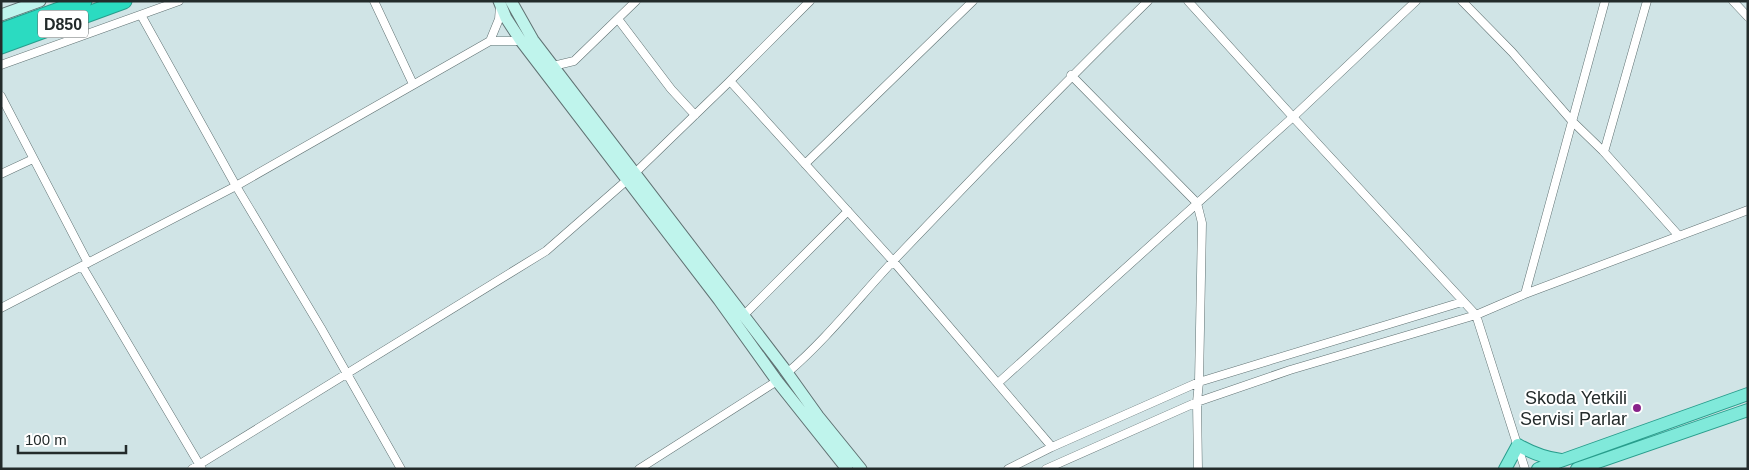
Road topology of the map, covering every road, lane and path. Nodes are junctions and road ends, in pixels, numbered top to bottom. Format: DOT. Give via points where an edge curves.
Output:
graph roads {
  1 [pos="40,1"];
  2 [pos="84,1"];
  3 [pos="124,1"];
  4 [pos="179,1"];
  5 [pos="374,1"];
  6 [pos="636,1"];
  7 [pos="810,1"];
  8 [pos="973,1"];
  9 [pos="1148,1"];
  10 [pos="1188,1"];
  11 [pos="1416,1"];
  12 [pos="1462,1"];
  13 [pos="1605,1"];
  14 [pos="1647,1"];
  15 [pos="1733,1"];
  16 [pos="504,2"];
  17 [pos="1,15"];
  18 [pos="142,15"];
  19 [pos="1748,17"];
  20 [pos="618,19"];
  21 [pos="1,31"];
  22 [pos="521,41"];
  23 [pos="490,42"];
  24 [pos="1,46"];
  25 [pos="1,65"];
  26 [pos="553,66"];
  27 [pos="1072,75"];
  28 [pos="730,81"];
  29 [pos="414,84"];
  30 [pos="1,96"];
  31 [pos="695,115"];
  32 [pos="1293,117"];
  33 [pos="1572,121"];
  34 [pos="1604,152"];
  35 [pos="33,159"];
  36 [pos="805,164"];
  37 [pos="1,174"];
  38 [pos="630,177"];
  39 [pos="236,186"];
  40 [pos="1197,203"];
  41 [pos="1748,210"];
  42 [pos="848,211"];
  43 [pos="1679,236"];
  44 [pos="893,261"];
  45 [pos="85,265"];
  46 [pos="1525,294"];
  47 [pos="1462,302"];
  48 [pos="1,308"];
  49 [pos="744,315"];
  50 [pos="1476,315"];
  51 [pos="787,372"];
  52 [pos="347,373"];
  53 [pos="777,381"];
  54 [pos="1199,382"];
  55 [pos="998,383"];
  56 [pos="1748,394"];
  57 [pos="1198,402"];
  58 [pos="1748,410"];
  59 [pos="1518,445"];
  60 [pos="1052,447"];
  61 [pos="1564,460"];
  62 [pos="198,467"];
  63 [pos="401,469"];
  64 [pos="639,469"];
  65 [pos="846,469"];
  66 [pos="861,469"];
  67 [pos="1008,469"];
  68 [pos="1046,469"];
  69 [pos="1198,469"];
  70 [pos="1505,469"];
  71 [pos="1525,469"];
  72 [pos="1538,469"];
  73 [pos="1577,469"];
  1 -- 17 [label="street"];
  2 -- 21 [label="highway, D850"];
  3 -- 24 [label="highway, D850"];
  4 -- 18 [label="street"];
  5 -- 29 [label="street"];
  6 -- 20 [label="street"];
  7 -- 28 [label="street"];
  8 -- 36 [label="street"];
  9 -- 27 [label="street"];
  10 -- 32 [label="street"];
  11 -- 32 [label="street"];
  12 -- 33 [label="street"];
  13 -- 33 [label="street"];
  14 -- 34 [label="street"];
  15 -- 19 [label="street"];
  16 -- 22 [label="street" via="506,18"];
  16 -- 23 [label="street"];
  16 -- 26 [label="street"];
  18 -- 25 [label="street"];
  18 -- 39 [label="street"];
  20 -- 26 [label="street" via="574,60"];
  20 -- 31 [label="street"];
  22 -- 23 [label="street"];
  22 -- 38 [label="street"];
  23 -- 29 [label="street"];
  26 -- 38 [label="street"];
  27 -- 40 [label="street"];
  27 -- 44 [label="street"];
  28 -- 31 [label="street"];
  28 -- 36 [label="street"];
  29 -- 39 [label="street"];
  30 -- 35 [label="street"];
  31 -- 38 [label="street"];
  32 -- 40 [label="street"];
  32 -- 47 [label="street"];
  33 -- 34 [label="street"];
  33 -- 46 [label="street"];
  34 -- 43 [label="street"];
  35 -- 37 [label="street"];
  35 -- 45 [label="street"];
  36 -- 42 [label="street"];
  38 -- 49 [label="street"];
  38 -- 52 [label="street" via="546,251"];
  38 -- 53 [label="street"];
  39 -- 45 [label="street"];
  39 -- 52 [label="street"];
  40 -- 54 [label="street" via="1202,223"];
  40 -- 55 [label="street"];
  41 -- 43 [label="street"];
  42 -- 44 [label="street"];
  42 -- 49 [label="street"];
  43 -- 46 [label="street"];
  44 -- 51 [label="street" via="807,356"];
  44 -- 55 [label="street"];
  45 -- 48 [label="street"];
  45 -- 62 [label="street"];
  46 -- 50 [label="street"];
  47 -- 50 [label="street"];
  47 -- 54 [label="street"];
  49 -- 51 [label="street"];
  50 -- 57 [label="street" via="1290,370"];
  50 -- 59 [label="street"];
  51 -- 66 [label="street"];
  52 -- 62 [label="street"];
  52 -- 63 [label="street"];
  53 -- 64 [label="street"];
  53 -- 65 [label="street"];
  54 -- 57 [label="street"];
  54 -- 60 [label="street"];
  55 -- 60 [label="street"];
  56 -- 61 [label="main road"];
  57 -- 68 [label="street"];
  57 -- 69 [label="street"];
  58 -- 73 [label="main road"];
  59 -- 61 [label="main road" via="1534,454"];
  59 -- 70 [label="main road"];
  59 -- 71 [label="street"];
  60 -- 67 [label="street"];
  61 -- 72 [label="main road"];
}
